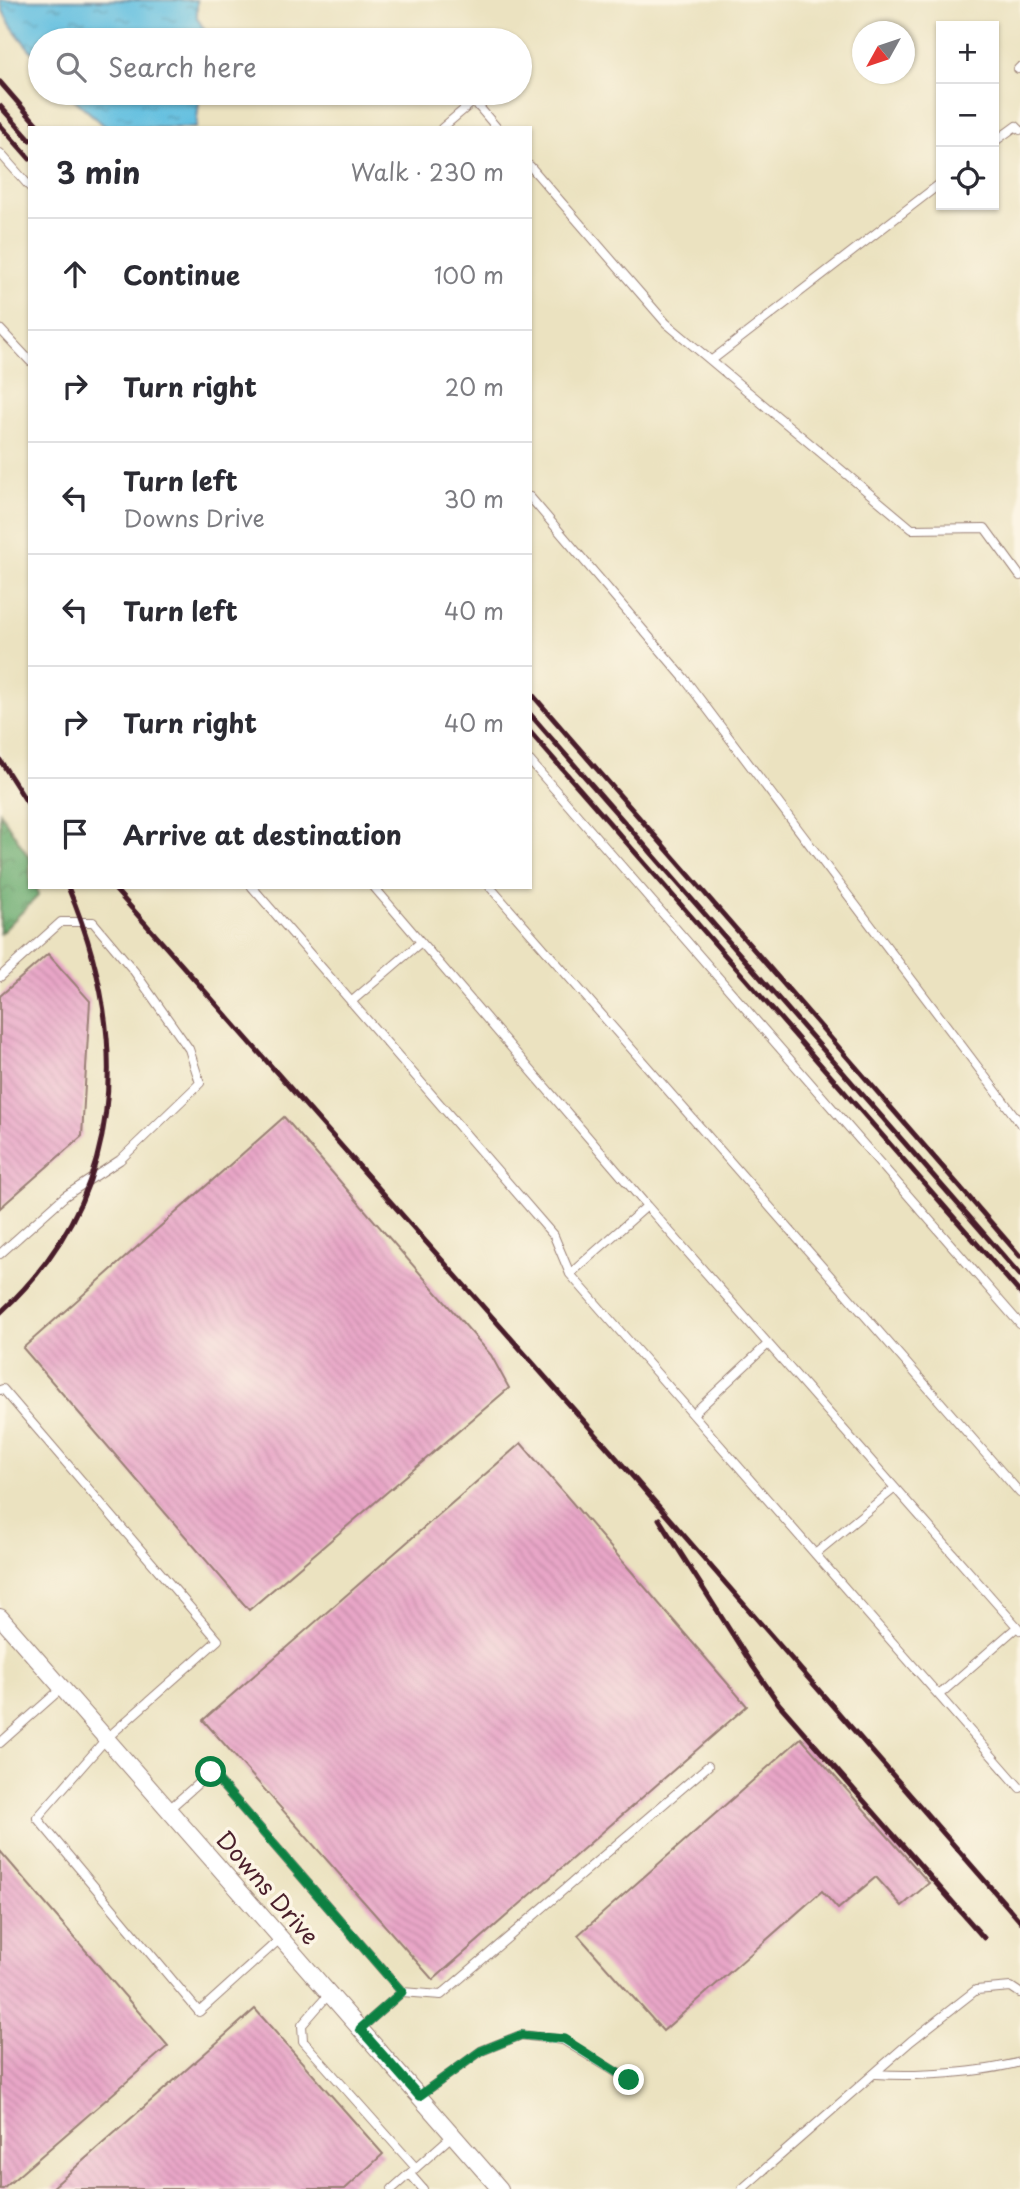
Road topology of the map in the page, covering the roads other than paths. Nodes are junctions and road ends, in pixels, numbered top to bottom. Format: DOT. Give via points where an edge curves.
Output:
graph roads {
  1 [pos="468,105"];
  2 [pos="478,105"];
  3 [pos="444,126"];
  4 [pos="495,126"];
  5 [pos="1020,130"];
  6 [pos="999,138"];
  7 [pos="0,153"];
  8 [pos="532,168"];
  9 [pos="28,185"];
  10 [pos="936,187"];
  11 [pos="0,329"];
  12 [pos="28,359"];
  13 [pos="712,360"];
  14 [pos="532,499"];
  15 [pos="1020,576"];
  16 [pos="532,763"];
  17 [pos="254,889"];
  18 [pos="376,889"];
  19 [pos="492,889"];
  20 [pos="421,942"];
  21 [pos="0,977"];
  22 [pos="351,1002"];
  23 [pos="1020,1123"];
  24 [pos="647,1206"];
  25 [pos="0,1254"];
  26 [pos="570,1274"];
  27 [pos="1020,1324"];
  28 [pos="768,1344"];
  29 [pos="0,1391"];
  30 [pos="692,1414"];
  31 [pos="895,1488"];
  32 [pos="1020,1493"];
  33 [pos="815,1553"];
  34 [pos="0,1617"];
  35 [pos="1018,1628"];
  36 [pos="62,1688"];
  37 [pos="939,1695"];
  38 [pos="106,1739"];
  39 [pos="0,1743"];
  40 [pos="708,1766"];
  41 [pos="1020,1788"];
  42 [pos="168,1810"];
  43 [pos="281,1938"];
  44 [pos="402,1992"];
  45 [pos="1020,1993"];
  46 [pos="330,1994"];
  47 [pos="360,2029"];
  48 [pos="1020,2062"];
  49 [pos="876,2074"];
  50 [pos="629,2080"];
  51 [pos="419,2096"];
  52 [pos="453,2135"];
  53 [pos="413,2171"];
  54 [pos="393,2189"];
  55 [pos="423,2189"];
  56 [pos="500,2189"];
  57 [pos="742,2189"];
  1 -- 3 [label="lane"];
  2 -- 4 [label="lane"];
  5 -- 6 [label="lane" via="1016,125"];
  7 -- 9 [label="lane"];
  8 -- 13 [label="lane" via="666,323"];
  10 -- 13 [label="lane"];
  11 -- 12 [label="lane"];
  13 -- 15 [label="lane" via="912,529 985,528"];
  14 -- 23 [label="lane" via="684,678"];
  16 -- 27 [label="lane"];
  17 -- 22 [label="lane"];
  18 -- 20 [label="lane"];
  19 -- 32 [label="lane"];
  20 -- 22 [label="lane"];
  20 -- 24 [label="lane"];
  21 -- 25 [label="lane" via="61,922 93,922 189,1049 200,1083 120,1160 65,1196"];
  22 -- 26 [label="lane" via="554,1236"];
  24 -- 26 [label="lane"];
  24 -- 28 [label="lane"];
  26 -- 30 [label="lane"];
  28 -- 30 [label="lane"];
  28 -- 31 [label="lane"];
  29 -- 38 [label="lane" via="3,1389 218,1640"];
  30 -- 33 [label="lane"];
  31 -- 33 [label="lane"];
  31 -- 35 [label="lane"];
  33 -- 37 [label="lane"];
  34 -- 36 [label="street, Downs Drive"];
  35 -- 37 [label="lane"];
  36 -- 38 [label="street, Downs Drive"];
  36 -- 39 [label="lane"];
  37 -- 41 [label="lane"];
  38 -- 42 [label="street, Downs Drive"];
  38 -- 43 [label="lane" via="37,1818 199,2012"];
  40 -- 44 [label="lane" via="442,1995"];
  42 -- 43 [label="street, Downs Drive"];
  42 -- 44 [label="lane" via="211,1772"];
  43 -- 46 [label="street, Downs Drive"];
  44 -- 47 [label="lane"];
  45 -- 49 [label="lane" via="1011,1987 976,1990"];
  46 -- 47 [label="street, Downs Drive"];
  46 -- 53 [label="lane" via="302,2025 303,2040"];
  47 -- 51 [label="street, Downs Drive"];
  48 -- 49 [label="lane" via="903,2076"];
  49 -- 57 [label="lane"];
  50 -- 51 [label="lane" via="564,2039 521,2035 481,2051"];
  51 -- 52 [label="street, Downs Drive"];
  52 -- 53 [label="lane"];
  52 -- 56 [label="street, Downs Drive"];
  53 -- 54 [label="lane"];
  53 -- 55 [label="lane"];
}
